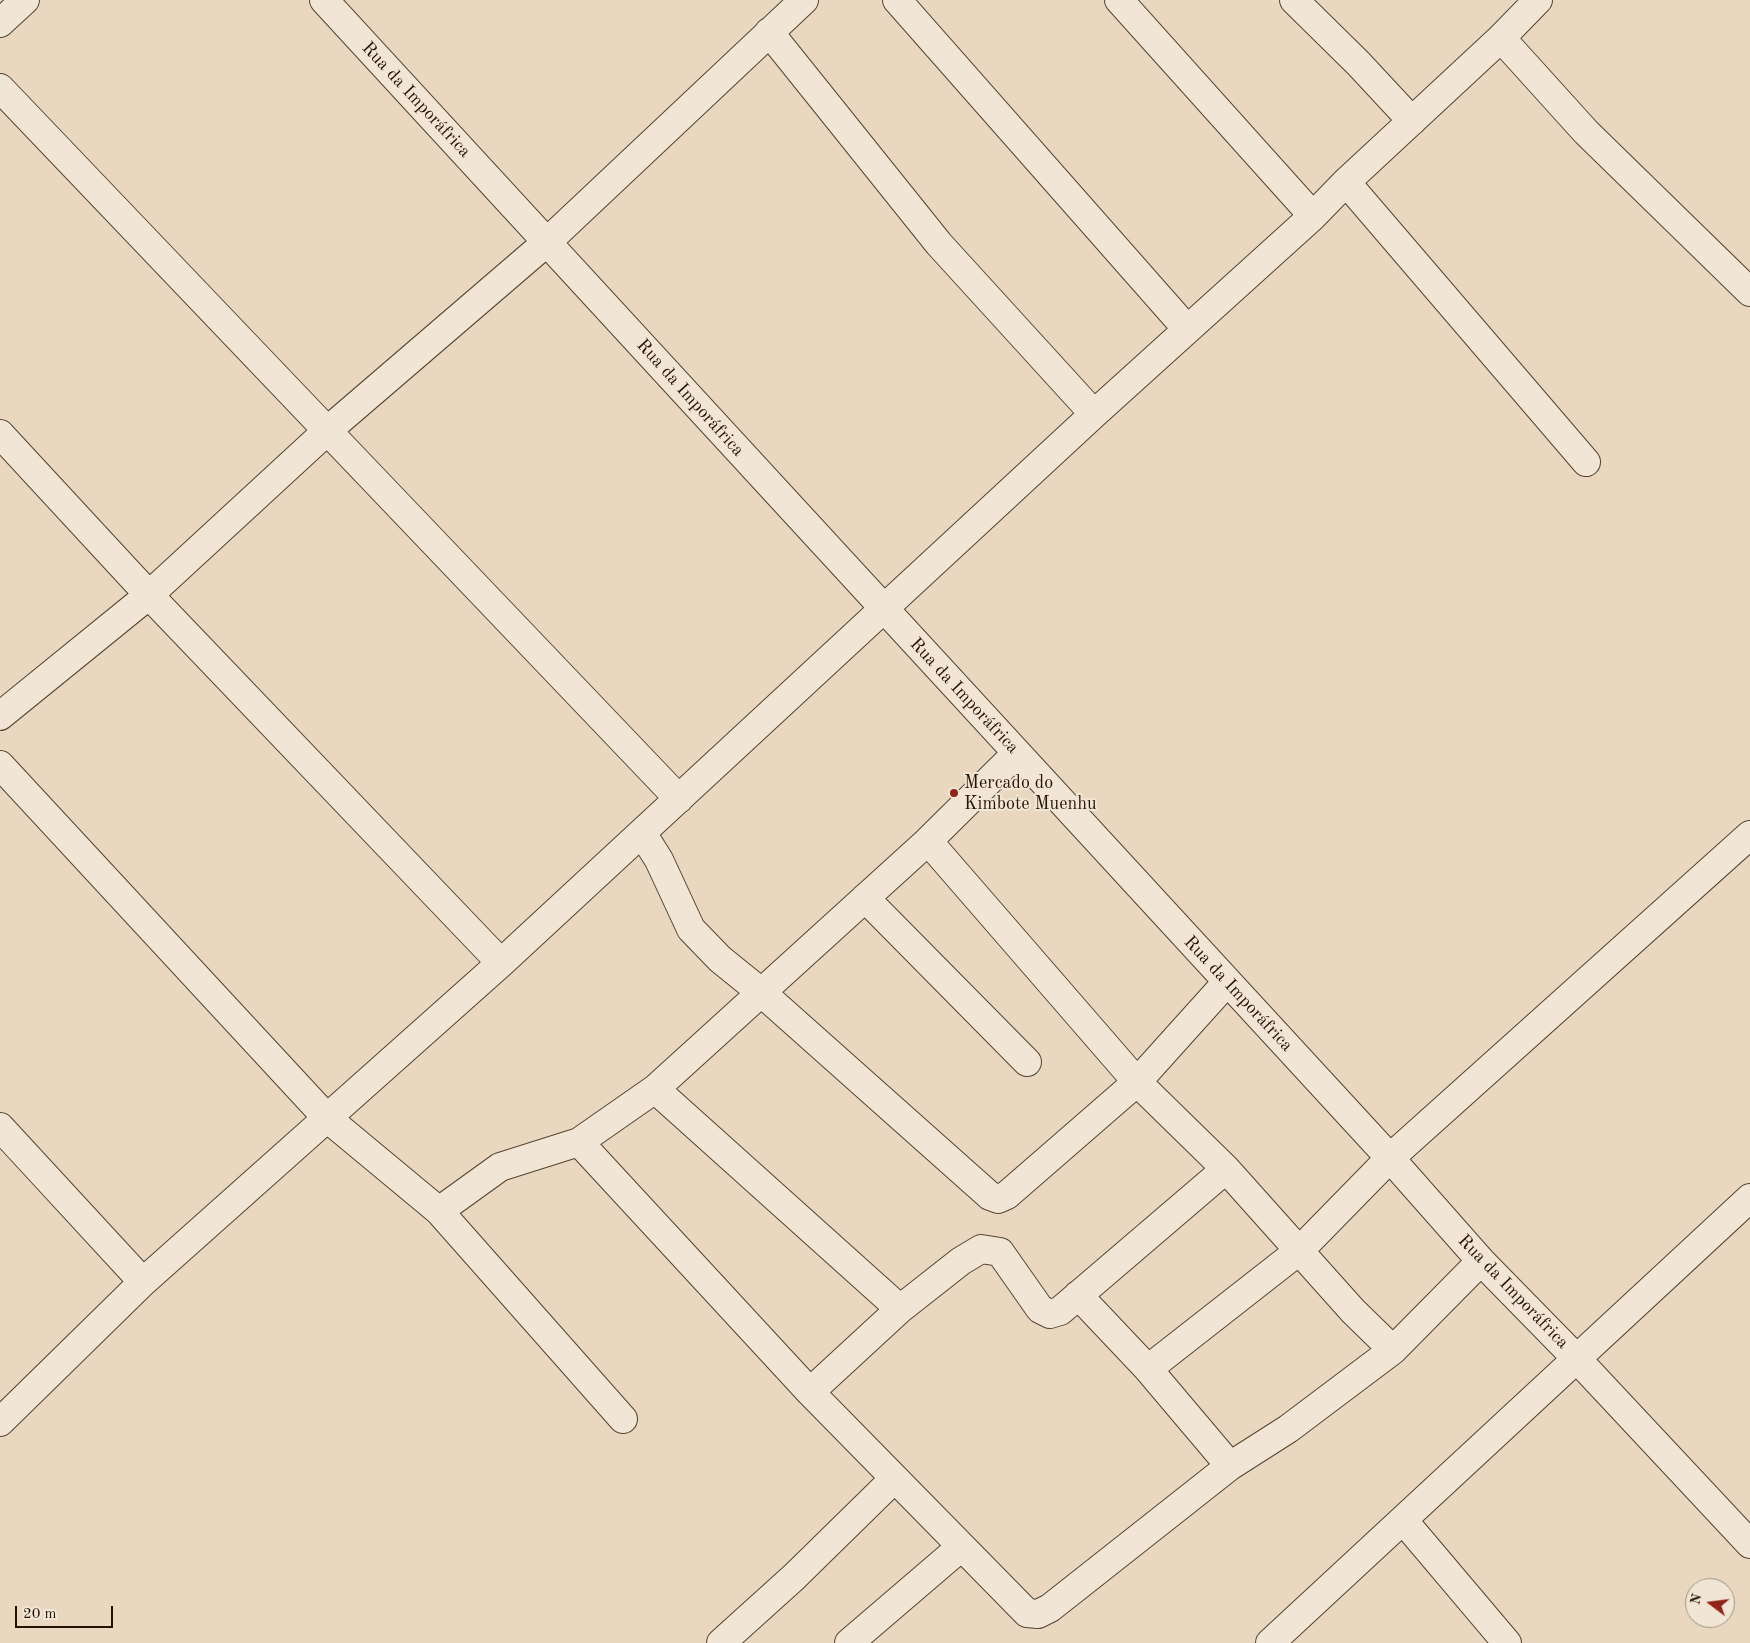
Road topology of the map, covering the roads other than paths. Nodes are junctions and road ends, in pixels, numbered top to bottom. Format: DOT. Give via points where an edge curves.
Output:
graph roads {
  1 [pos="25,0"];
  2 [pos="324,0"];
  3 [pos="804,0"];
  4 [pos="897,0"];
  5 [pos="1119,0"];
  6 [pos="1294,0"];
  7 [pos="1529,3"];
  8 [pos="0,23"];
  9 [pos="769,32"];
  10 [pos="1501,38"];
  11 [pos="0,88"];
  12 [pos="1412,121"];
  13 [pos="1346,182"];
  14 [pos="1313,216"];
  15 [pos="547,242"];
  16 [pos="1750,292"];
  17 [pos="1186,328"];
  18 [pos="1094,414"];
  19 [pos="327,431"];
  20 [pos="0,434"];
  21 [pos="1586,462"];
  22 [pos="149,595"];
  23 [pos="883,609"];
  24 [pos="0,716"];
  25 [pos="1017,753"];
  26 [pos="0,765"];
  27 [pos="678,799"];
  28 [pos="642,833"];
  29 [pos="1750,835"];
  30 [pos="928,841"];
  31 [pos="865,898"];
  32 [pos="501,963"];
  33 [pos="1227,982"];
  34 [pos="762,993"];
  35 [pos="1028,1062"];
  36 [pos="1137,1082"];
  37 [pos="655,1088"];
  38 [pos="327,1118"];
  39 [pos="0,1127"];
  40 [pos="579,1142"];
  41 [pos="1390,1158"];
  42 [pos="1226,1169"];
  43 [pos="1750,1198"];
  44 [pos="439,1212"];
  45 [pos="1300,1250"];
  46 [pos="1481,1262"];
  47 [pos="143,1282"];
  48 [pos="1078,1295"];
  49 [pos="900,1309"];
  50 [pos="1393,1350"];
  51 [pos="1576,1358"];
  52 [pos="1148,1368"];
  53 [pos="810,1392"];
  54 [pos="624,1419"];
  55 [pos="0,1422"];
  56 [pos="1230,1466"];
  57 [pos="894,1479"];
  58 [pos="1403,1520"];
  59 [pos="1750,1544"];
  60 [pos="961,1547"];
  61 [pos="720,1643"];
  62 [pos="850,1643"];
  63 [pos="1270,1643"];
  64 [pos="1507,1643"];
  1 -- 8 [label="street"];
  2 -- 15 [label="street, Rua da Imporáfrica"];
  3 -- 9 [label="street"];
  4 -- 17 [label="street"];
  5 -- 14 [label="street"];
  6 -- 12 [label="street"];
  7 -- 10 [label="street"];
  9 -- 15 [label="street"];
  9 -- 18 [label="street" via="939,244"];
  10 -- 12 [label="street"];
  10 -- 16 [label="street" via="1586,132"];
  11 -- 19 [label="street"];
  12 -- 13 [label="street"];
  13 -- 14 [label="street"];
  13 -- 21 [label="street"];
  14 -- 17 [label="street"];
  15 -- 19 [label="street"];
  15 -- 23 [label="street, Rua da Imporáfrica"];
  17 -- 18 [label="street"];
  18 -- 23 [label="street"];
  19 -- 22 [label="street"];
  19 -- 27 [label="street"];
  20 -- 22 [label="street"];
  22 -- 24 [label="street"];
  22 -- 32 [label="street"];
  23 -- 25 [label="street, Rua da Imporáfrica"];
  23 -- 27 [label="street"];
  25 -- 30 [label="street"];
  25 -- 33 [label="street, Rua da Imporáfrica"];
  26 -- 38 [label="street"];
  27 -- 28 [label="street"];
  28 -- 32 [label="street"];
  28 -- 34 [label="street" via="659,860 691,929 720,959"];
  29 -- 41 [label="street"];
  30 -- 31 [label="street"];
  30 -- 36 [label="street"];
  31 -- 34 [label="street"];
  31 -- 35 [label="street"];
  32 -- 38 [label="street"];
  33 -- 36 [label="street"];
  33 -- 41 [label="street, Rua da Imporáfrica"];
  34 -- 36 [label="street" via="990,1196 998,1199"];
  34 -- 37 [label="street"];
  36 -- 42 [label="street"];
  37 -- 40 [label="street"];
  37 -- 49 [label="street"];
  38 -- 44 [label="street"];
  38 -- 47 [label="street"];
  39 -- 47 [label="street"];
  40 -- 44 [label="street" via="500,1167"];
  40 -- 53 [label="street"];
  41 -- 45 [label="street"];
  41 -- 46 [label="street, Rua da Imporáfrica"];
  42 -- 45 [label="street"];
  42 -- 48 [label="street"];
  43 -- 51 [label="street"];
  44 -- 54 [label="street"];
  45 -- 50 [label="street" via="1353,1312"];
  45 -- 52 [label="street"];
  46 -- 50 [label="street"];
  46 -- 51 [label="street, Rua da Imporáfrica"];
  47 -- 55 [label="street"];
  48 -- 49 [label="street" via="1060,1311 1050,1314 1040,1309 1000,1252 981,1249"];
  48 -- 52 [label="street"];
  49 -- 53 [label="street"];
  50 -- 56 [label="street" via="1288,1429"];
  51 -- 58 [label="street"];
  51 -- 59 [label="street, Rua da Imporáfrica"];
  52 -- 56 [label="street"];
  53 -- 57 [label="street"];
  56 -- 60 [label="street" via="1050,1608 1038,1614 1027,1613"];
  57 -- 60 [label="street"];
  57 -- 61 [label="street" via="794,1577"];
  58 -- 63 [label="street"];
  58 -- 64 [label="street"];
  60 -- 62 [label="street"];
}
